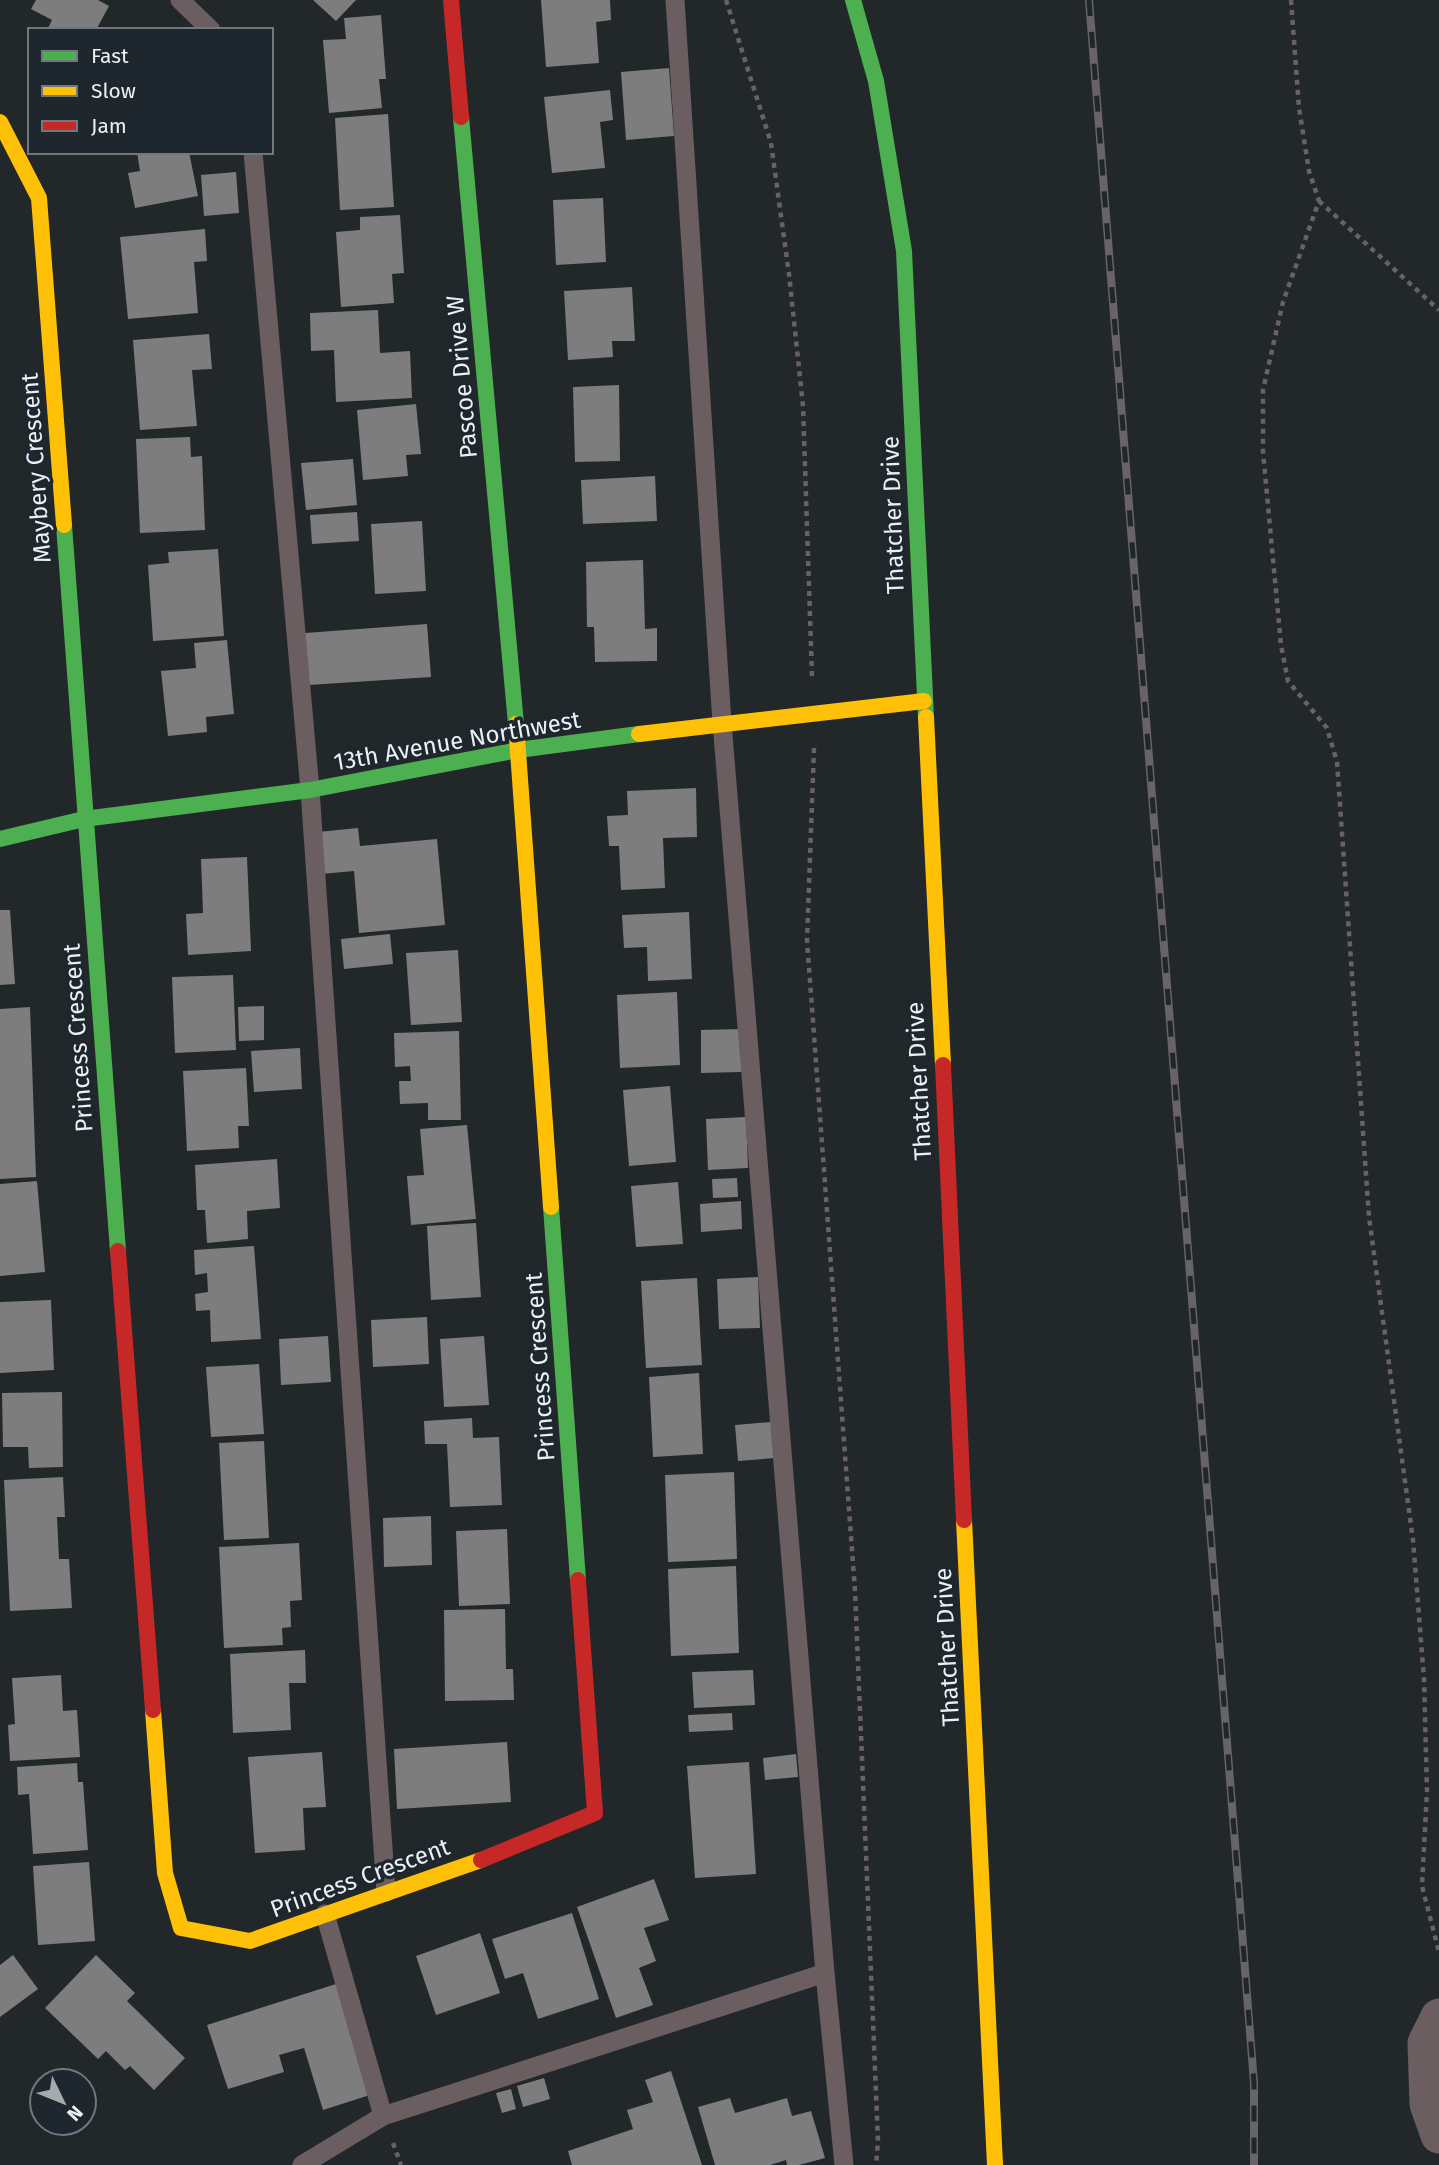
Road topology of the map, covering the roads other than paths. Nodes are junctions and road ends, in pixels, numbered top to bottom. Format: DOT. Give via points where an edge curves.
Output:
graph roads {
  1 [pos="180,0"];
  2 [pos="451,0"];
  3 [pos="675,0"];
  4 [pos="853,0"];
  5 [pos="209,28"];
  6 [pos="0,122"];
  7 [pos="253,154"];
  8 [pos="923,701"];
  9 [pos="722,723"];
  10 [pos="518,750"];
  11 [pos="310,790"];
  12 [pos="84,819"];
  13 [pos="0,839"];
  14 [pos="386,1892"];
  15 [pos="325,1914"];
  16 [pos="825,1973"];
  17 [pos="1439,2017"];
  18 [pos="383,2116"];
  19 [pos="1439,2135"];
  20 [pos="302,2165"];
  21 [pos="844,2165"];
  22 [pos="995,2165"];
  1 -- 5 [label="lane"];
  2 -- 10 [label="street, Pascoe Drive W"];
  3 -- 9 [label="lane"];
  4 -- 8 [label="street, Thatcher Drive" via="876,81 904,251"];
  6 -- 12 [label="street, Maybery Crescent" via="39,198"];
  7 -- 11 [label="lane"];
  8 -- 9 [label="street, 13th Avenue Northwest"];
  8 -- 22 [label="street, Thatcher Drive"];
  9 -- 10 [label="street, 13th Avenue Northwest"];
  9 -- 16 [label="lane"];
  10 -- 11 [label="street, 13th Avenue Northwest"];
  10 -- 14 [label="street, Princess Crescent" via="595,1813 518,1847"];
  11 -- 12 [label="street, 13th Avenue Northwest"];
  11 -- 14 [label="lane"];
  12 -- 13 [label="street, 13th Avenue Northwest"];
  12 -- 15 [label="street, Princess Crescent" via="165,1873 181,1928 250,1941"];
  14 -- 15 [label="street, Princess Crescent"];
  15 -- 18 [label="lane"];
  16 -- 18 [label="lane"];
  16 -- 21 [label="lane"];
  17 -- 19 [label="street" via="1426,2043 1428,2104"];
  18 -- 20 [label="lane"];
}
